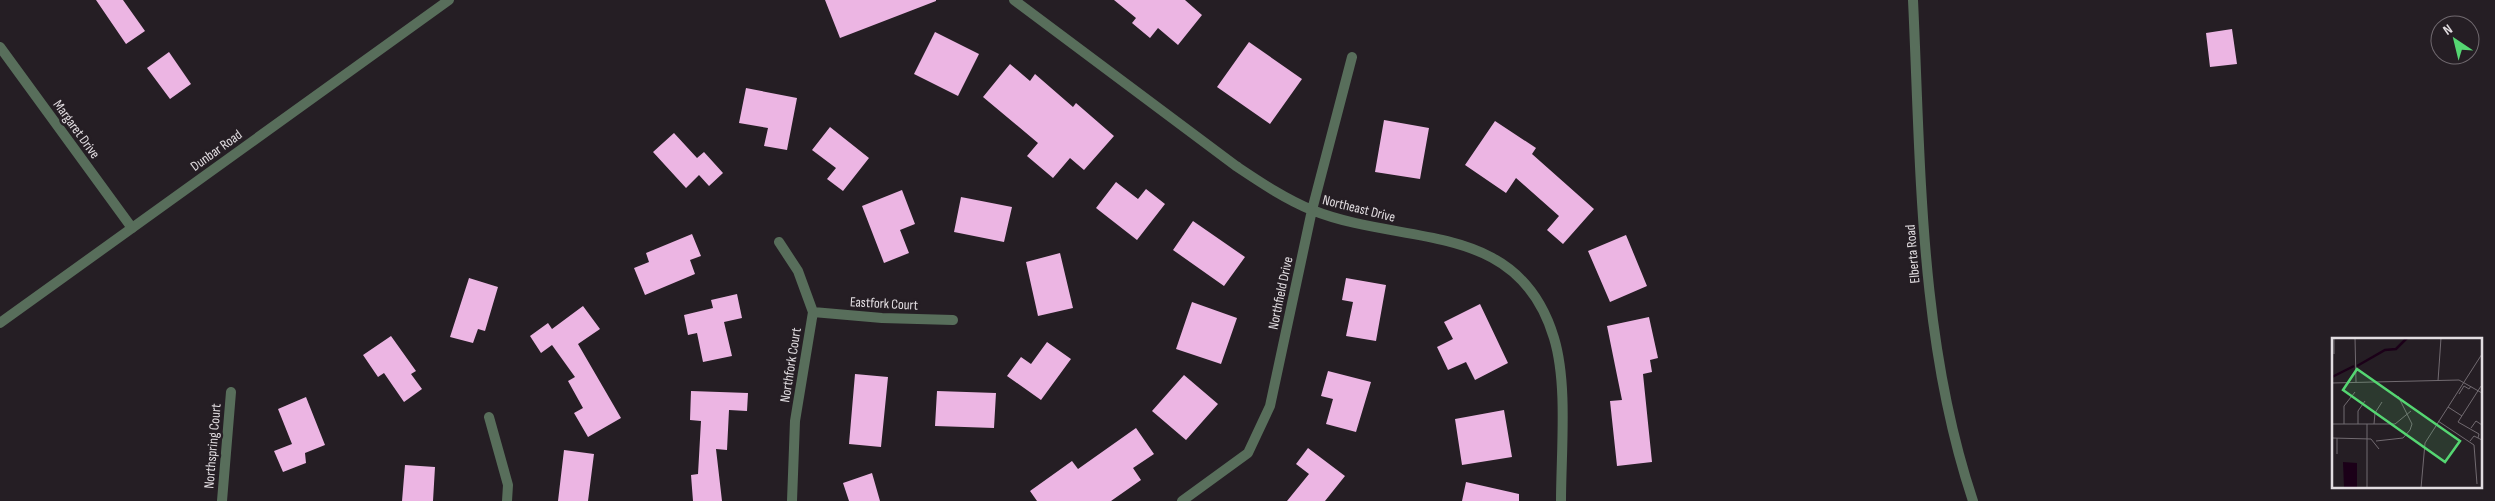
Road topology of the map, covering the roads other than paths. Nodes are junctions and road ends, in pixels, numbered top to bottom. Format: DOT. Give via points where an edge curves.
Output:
graph roads {
  1 [pos="449,0"];
  2 [pos="1014,0"];
  3 [pos="1913,0"];
  4 [pos="0,47"];
  5 [pos="1352,57"];
  6 [pos="1312,210"];
  7 [pos="132,228"];
  8 [pos="779,242"];
  9 [pos="813,312"];
  10 [pos="953,320"];
  11 [pos="0,323"];
  12 [pos="231,392"];
  13 [pos="489,416"];
  14 [pos="222,501"];
  15 [pos="507,501"];
  16 [pos="792,501"];
  17 [pos="1182,501"];
  18 [pos="1561,501"];
  19 [pos="1973,501"];
  1 -- 7 [label="street, Dunbar Road"];
  2 -- 6 [label="street, Northeast Drive" via="1236,166 1269,188"];
  3 -- 19 [label="street, Elberta Road" via="1924,247 1948,416"];
  4 -- 7 [label="street, Margaret Drive"];
  5 -- 6 [label="street, Northfield Drive"];
  6 -- 17 [label="street, Northfield Drive" via="1270,406 1248,453"];
  6 -- 18 [label="street, Northeast Drive" via="1368,226 1470,246 1510,268 1540,301 1555,339 1561,382"];
  7 -- 11 [label="street, Dunbar Road"];
  8 -- 9 [label="street, Northfork Court" via="798,271"];
  9 -- 10 [label="street, Eastfork Court"];
  9 -- 16 [label="street, Northfork Court" via="795,421"];
  12 -- 14 [label="street, Northspring Court"];
  13 -- 15 [label="street" via="508,485"];
}
